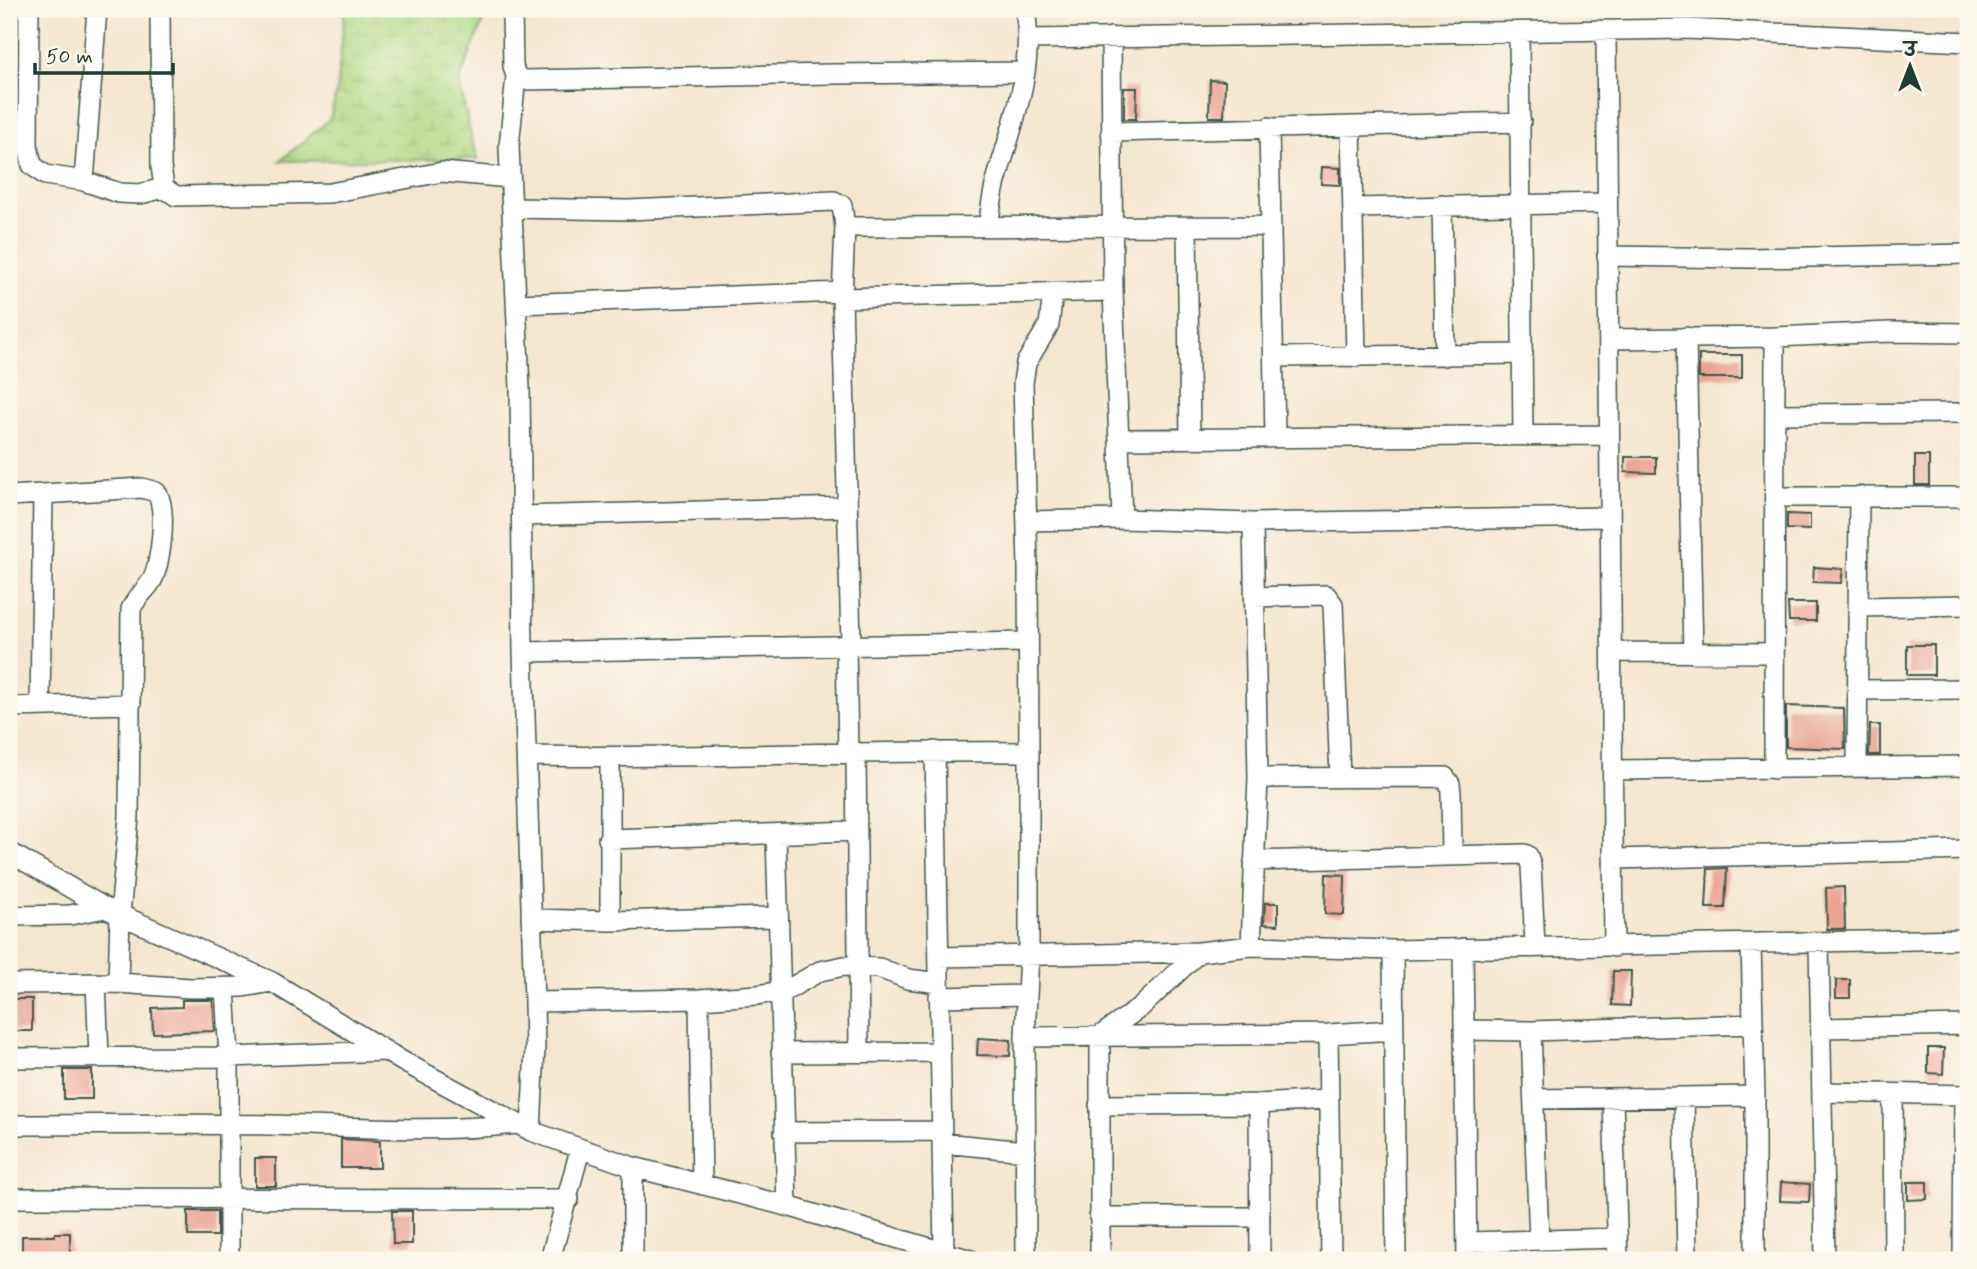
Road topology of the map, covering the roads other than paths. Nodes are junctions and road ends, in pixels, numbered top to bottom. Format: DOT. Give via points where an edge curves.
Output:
graph roads {
  1 [pos="29,9"];
  2 [pos="97,9"];
  3 [pos="160,9"];
  4 [pos="512,9"];
  5 [pos="1025,9"];
  6 [pos="1606,31"];
  7 [pos="1519,32"];
  8 [pos="1111,37"];
  9 [pos="1028,39"];
  10 [pos="1968,42"];
  11 [pos="1025,72"];
  12 [pos="516,76"];
  13 [pos="1521,122"];
  14 [pos="1269,127"];
  15 [pos="1351,127"];
  16 [pos="1111,132"];
  17 [pos="510,178"];
  18 [pos="85,181"];
  19 [pos="164,188"];
  20 [pos="1606,203"];
  21 [pos="1522,204"];
  22 [pos="1442,205"];
  23 [pos="512,208"];
  24 [pos="1353,208"];
  25 [pos="988,226"];
  26 [pos="1112,226"];
  27 [pos="1271,226"];
  28 [pos="845,227"];
  29 [pos="1187,228"];
  30 [pos="1968,254"];
  31 [pos="1607,256"];
  32 [pos="1113,291"];
  33 [pos="1053,293"];
  34 [pos="843,295"];
  35 [pos="517,304"];
  36 [pos="1968,332"];
  37 [pos="1686,337"];
  38 [pos="1775,337"];
  39 [pos="1610,339"];
  40 [pos="1522,354"];
  41 [pos="1444,356"];
  42 [pos="1275,357"];
  43 [pos="1356,357"];
  44 [pos="1968,413"];
  45 [pos="1776,414"];
  46 [pos="1523,434"];
  47 [pos="1608,435"];
  48 [pos="1190,437"];
  49 [pos="1275,437"];
  50 [pos="1120,439"];
  51 [pos="43,494"];
  52 [pos="9,496"];
  53 [pos="1859,496"];
  54 [pos="1776,497"];
  55 [pos="1968,497"];
  56 [pos="846,507"];
  57 [pos="522,516"];
  58 [pos="1609,517"];
  59 [pos="1122,519"];
  60 [pos="1027,521"];
  61 [pos="1253,523"];
  62 [pos="1255,597"];
  63 [pos="1968,605"];
  64 [pos="1859,607"];
  65 [pos="1027,642"];
  66 [pos="848,645"];
  67 [pos="523,652"];
  68 [pos="1613,652"];
  69 [pos="1693,653"];
  70 [pos="1773,653"];
  71 [pos="1858,690"];
  72 [pos="1968,690"];
  73 [pos="131,704"];
  74 [pos="40,706"];
  75 [pos="9,707"];
  76 [pos="934,751"];
  77 [pos="852,752"];
  78 [pos="1029,752"];
  79 [pos="527,756"];
  80 [pos="610,757"];
  81 [pos="1857,766"];
  82 [pos="1968,766"];
  83 [pos="1774,769"];
  84 [pos="1614,770"];
  85 [pos="1340,777"];
  86 [pos="1258,778"];
  87 [pos="857,831"];
  88 [pos="776,835"];
  89 [pos="608,839"];
  90 [pos="1968,850"];
  91 [pos="9,852"];
  92 [pos="1452,855"];
  93 [pos="1614,859"];
  94 [pos="1254,861"];
  95 [pos="113,911"];
  96 [pos="9,916"];
  97 [pos="777,918"];
  98 [pos="531,919"];
  99 [pos="610,921"];
  100 [pos="1968,939"];
  101 [pos="1819,943"];
  102 [pos="1751,944"];
  103 [pos="1251,946"];
  104 [pos="1535,946"];
  105 [pos="1614,947"];
  106 [pos="1463,948"];
  107 [pos="1393,950"];
  108 [pos="1199,953"];
  109 [pos="1029,954"];
  110 [pos="939,957"];
  111 [pos="859,965"];
  112 [pos="118,982"];
  113 [pos="272,982"];
  114 [pos="96,983"];
  115 [pos="9,984"];
  116 [pos="225,988"];
  117 [pos="939,990"];
  118 [pos="779,992"];
  119 [pos="1026,995"];
  120 [pos="699,999"];
  121 [pos="534,1002"];
  122 [pos="1753,1024"];
  123 [pos="1968,1024"];
  124 [pos="1822,1028"];
  125 [pos="1394,1030"];
  126 [pos="1464,1030"];
  127 [pos="1531,1031"];
  128 [pos="1328,1034"];
  129 [pos="1100,1036"];
  130 [pos="1025,1037"];
  131 [pos="386,1051"];
  132 [pos="859,1052"];
  133 [pos="941,1052"];
  134 [pos="781,1053"];
  135 [pos="229,1056"];
  136 [pos="99,1057"];
  137 [pos="9,1058"];
  138 [pos="1823,1093"];
  139 [pos="1892,1094"];
  140 [pos="1966,1095"];
  141 [pos="1755,1096"];
  142 [pos="1684,1097"];
  143 [pos="1534,1099"];
  144 [pos="1613,1099"];
  145 [pos="1327,1100"];
  146 [pos="1259,1104"];
  147 [pos="1099,1105"];
  148 [pos="229,1124"];
  149 [pos="9,1125"];
  150 [pos="523,1128"];
  151 [pos="784,1132"];
  152 [pos="942,1137"];
  153 [pos="580,1150"];
  154 [pos="1026,1151"];
  155 [pos="633,1167"];
  156 [pos="702,1185"];
  157 [pos="229,1196"];
  158 [pos="9,1198"];
  159 [pos="569,1199"];
  160 [pos="786,1206"];
  161 [pos="1099,1217"];
  162 [pos="1260,1217"];
  163 [pos="1617,1238"];
  164 [pos="1539,1241"];
  165 [pos="1467,1251"];
  166 [pos="1965,1251"];
  167 [pos="959,1257"];
  168 [pos="229,1260"];
  169 [pos="550,1260"];
  170 [pos="633,1260"];
  171 [pos="1026,1260"];
  172 [pos="1100,1260"];
  173 [pos="1260,1260"];
  174 [pos="1331,1260"];
  175 [pos="1396,1260"];
  176 [pos="1618,1260"];
  177 [pos="1687,1260"];
  178 [pos="1755,1260"];
  179 [pos="1825,1260"];
  180 [pos="1894,1260"];
  1 -- 18 [label="street" via="29,157 45,175"];
  2 -- 18 [label="street"];
  3 -- 19 [label="street" via="160,166"];
  4 -- 12 [label="street"];
  5 -- 9 [label="street"];
  6 -- 7 [label="street"];
  6 -- 10 [label="street" via="1746,30"];
  6 -- 20 [label="street"];
  7 -- 8 [label="street"];
  7 -- 13 [label="street"];
  8 -- 9 [label="street"];
  8 -- 16 [label="street"];
  9 -- 11 [label="street"];
  11 -- 12 [label="street" via="524,80"];
  11 -- 25 [label="street"];
  12 -- 17 [label="street"];
  13 -- 15 [label="street"];
  13 -- 21 [label="street"];
  14 -- 15 [label="street"];
  14 -- 16 [label="street"];
  14 -- 27 [label="street"];
  15 -- 24 [label="street"];
  16 -- 26 [label="street"];
  17 -- 19 [label="street" via="442,172 339,192 226,196 176,196"];
  17 -- 23 [label="street"];
  18 -- 19 [label="street" via="119,193"];
  20 -- 21 [label="street"];
  20 -- 31 [label="street"];
  21 -- 22 [label="street"];
  21 -- 40 [label="street"];
  22 -- 24 [label="street"];
  22 -- 41 [label="street"];
  23 -- 28 [label="street" via="628,210 834,201 842,205"];
  23 -- 35 [label="street"];
  24 -- 43 [label="street"];
  25 -- 26 [label="street"];
  25 -- 28 [label="street"];
  26 -- 29 [label="street"];
  26 -- 32 [label="street"];
  27 -- 29 [label="street"];
  27 -- 42 [label="street"];
  28 -- 34 [label="street"];
  29 -- 48 [label="street"];
  30 -- 31 [label="street"];
  31 -- 39 [label="street"];
  32 -- 33 [label="street"];
  32 -- 50 [label="street"];
  33 -- 34 [label="street"];
  33 -- 60 [label="street" via="1049,325 1026,363 1023,383"];
  34 -- 35 [label="street"];
  34 -- 56 [label="street"];
  35 -- 57 [label="street"];
  36 -- 38 [label="street"];
  37 -- 38 [label="street"];
  37 -- 39 [label="street"];
  37 -- 69 [label="street"];
  38 -- 45 [label="street"];
  39 -- 47 [label="street"];
  40 -- 41 [label="street"];
  40 -- 46 [label="street"];
  41 -- 43 [label="street"];
  42 -- 43 [label="street"];
  42 -- 49 [label="street"];
  44 -- 45 [label="street"];
  45 -- 54 [label="street"];
  46 -- 47 [label="street"];
  46 -- 49 [label="street"];
  47 -- 58 [label="street"];
  48 -- 49 [label="street"];
  48 -- 50 [label="street"];
  50 -- 59 [label="street"];
  51 -- 52 [label="street"];
  51 -- 73 [label="street" via="142,488 161,497 159,561 151,582 131,609"];
  51 -- 74 [label="street"];
  53 -- 54 [label="street"];
  53 -- 55 [label="street"];
  53 -- 64 [label="street"];
  54 -- 70 [label="street"];
  56 -- 57 [label="street"];
  56 -- 66 [label="street"];
  57 -- 67 [label="street"];
  58 -- 61 [label="street"];
  58 -- 68 [label="street"];
  59 -- 60 [label="street"];
  59 -- 61 [label="street"];
  60 -- 65 [label="street"];
  61 -- 62 [label="street"];
  62 -- 85 [label="street" via="1326,595 1333,604"];
  62 -- 86 [label="street"];
  63 -- 64 [label="street"];
  64 -- 71 [label="street"];
  65 -- 66 [label="street"];
  65 -- 78 [label="street"];
  66 -- 67 [label="street"];
  66 -- 77 [label="street"];
  67 -- 79 [label="street"];
  68 -- 69 [label="street"];
  68 -- 84 [label="street"];
  69 -- 70 [label="street"];
  70 -- 83 [label="street"];
  71 -- 72 [label="street"];
  71 -- 81 [label="street"];
  73 -- 74 [label="street"];
  73 -- 95 [label="street" via="129,817"];
  74 -- 75 [label="street"];
  76 -- 77 [label="street"];
  76 -- 78 [label="street"];
  76 -- 110 [label="street"];
  77 -- 80 [label="street"];
  77 -- 87 [label="street"];
  78 -- 109 [label="street"];
  79 -- 80 [label="street"];
  79 -- 98 [label="street"];
  80 -- 89 [label="street"];
  81 -- 82 [label="street"];
  81 -- 83 [label="street"];
  83 -- 84 [label="street"];
  84 -- 93 [label="street"];
  85 -- 86 [label="street"];
  85 -- 92 [label="street" via="1445,777 1451,792"];
  86 -- 94 [label="street"];
  87 -- 88 [label="street"];
  87 -- 111 [label="street"];
  88 -- 89 [label="street"];
  88 -- 97 [label="street"];
  89 -- 99 [label="street"];
  90 -- 93 [label="street"];
  91 -- 95 [label="street"];
  92 -- 94 [label="street"];
  92 -- 104 [label="street" via="1528,856"];
  93 -- 105 [label="street"];
  94 -- 103 [label="street"];
  95 -- 96 [label="street"];
  95 -- 112 [label="street"];
  95 -- 113 [label="street"];
  97 -- 99 [label="street"];
  97 -- 118 [label="street"];
  98 -- 99 [label="street"];
  98 -- 121 [label="street"];
  100 -- 101 [label="street"];
  101 -- 102 [label="street"];
  101 -- 124 [label="street"];
  102 -- 105 [label="street"];
  102 -- 122 [label="street"];
  103 -- 107 [label="street"];
  103 -- 108 [label="street"];
  104 -- 105 [label="street"];
  104 -- 106 [label="street"];
  106 -- 107 [label="street"];
  106 -- 126 [label="street"];
  107 -- 125 [label="street"];
  108 -- 109 [label="street"];
  108 -- 129 [label="street" via="1141,1007"];
  109 -- 110 [label="street"];
  109 -- 119 [label="street"];
  110 -- 117 [label="street"];
  111 -- 117 [label="street"];
  111 -- 118 [label="street" via="820,971"];
  111 -- 132 [label="street"];
  112 -- 114 [label="street"];
  112 -- 116 [label="street"];
  113 -- 116 [label="street"];
  113 -- 131 [label="street"];
  114 -- 115 [label="street"];
  114 -- 136 [label="street"];
  116 -- 135 [label="street"];
  117 -- 119 [label="street"];
  117 -- 133 [label="street"];
  118 -- 120 [label="street"];
  118 -- 134 [label="street"];
  119 -- 130 [label="street"];
  120 -- 121 [label="street"];
  120 -- 156 [label="street"];
  121 -- 150 [label="street"];
  122 -- 127 [label="street"];
  122 -- 141 [label="street"];
  123 -- 124 [label="street"];
  124 -- 138 [label="street"];
  125 -- 128 [label="street"];
  125 -- 175 [label="street"];
  126 -- 127 [label="street"];
  126 -- 165 [label="street"];
  127 -- 143 [label="street"];
  128 -- 129 [label="street"];
  128 -- 145 [label="street"];
  129 -- 130 [label="street"];
  129 -- 147 [label="street"];
  130 -- 154 [label="street"];
  131 -- 135 [label="street"];
  131 -- 150 [label="street"];
  132 -- 133 [label="street"];
  132 -- 134 [label="street"];
  133 -- 152 [label="street"];
  134 -- 151 [label="street"];
  135 -- 136 [label="street"];
  135 -- 148 [label="street"];
  136 -- 137 [label="street"];
  138 -- 139 [label="street"];
  138 -- 179 [label="street"];
  139 -- 140 [label="street"];
  139 -- 180 [label="street"];
  140 -- 166 [label="street"];
  141 -- 142 [label="street"];
  141 -- 178 [label="street"];
  142 -- 144 [label="street"];
  142 -- 177 [label="street"];
  143 -- 144 [label="street"];
  143 -- 164 [label="street"];
  144 -- 163 [label="street"];
  145 -- 146 [label="street"];
  145 -- 174 [label="street"];
  146 -- 147 [label="street"];
  146 -- 162 [label="street"];
  147 -- 161 [label="street"];
  148 -- 149 [label="street"];
  148 -- 150 [label="street"];
  148 -- 157 [label="street"];
  150 -- 153 [label="street"];
  151 -- 152 [label="street"];
  151 -- 160 [label="street"];
  152 -- 154 [label="street"];
  152 -- 167 [label="street"];
  153 -- 155 [label="street"];
  153 -- 159 [label="street"];
  154 -- 171 [label="street"];
  155 -- 156 [label="street"];
  155 -- 170 [label="street"];
  156 -- 160 [label="street"];
  157 -- 158 [label="street"];
  157 -- 159 [label="street"];
  157 -- 168 [label="street"];
  159 -- 169 [label="street"];
  160 -- 167 [label="street"];
  161 -- 162 [label="street"];
  161 -- 172 [label="street"];
  162 -- 173 [label="street"];
  163 -- 164 [label="street"];
  163 -- 176 [label="street"];
  164 -- 165 [label="street"];
}
